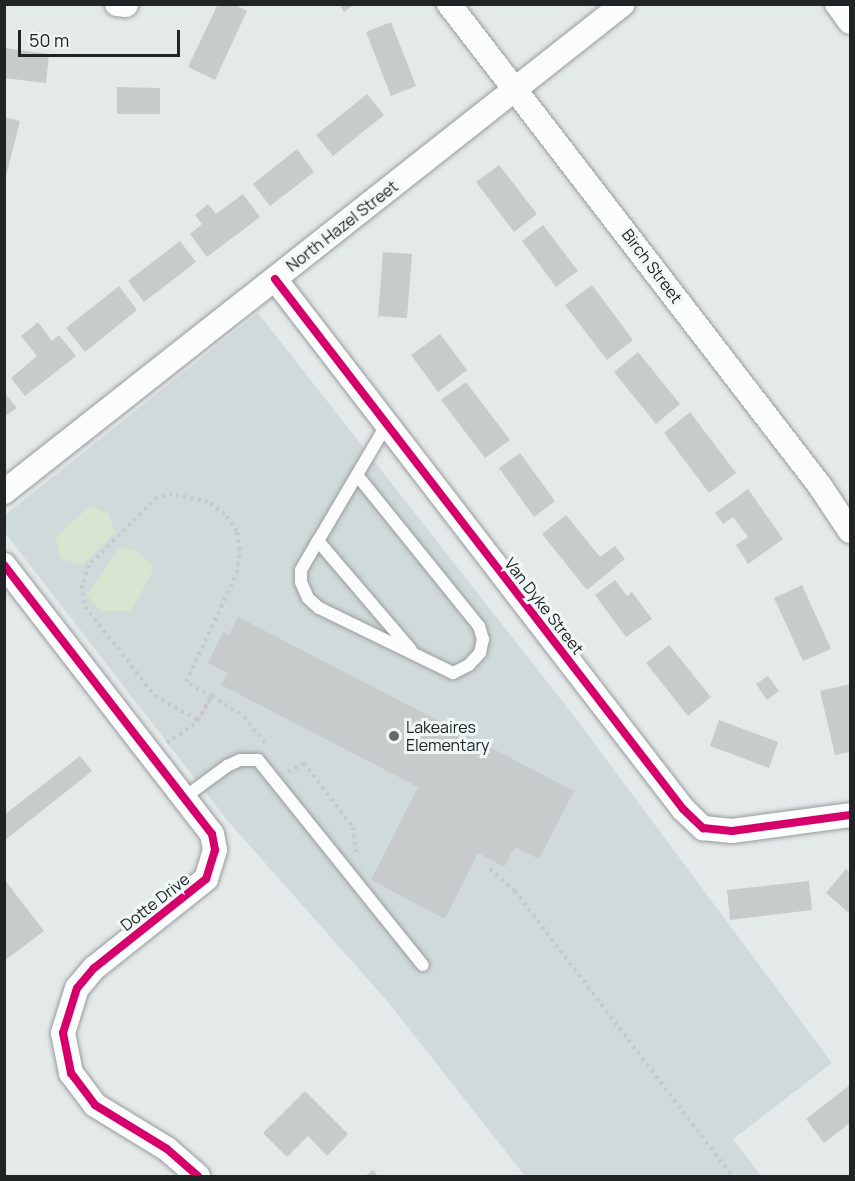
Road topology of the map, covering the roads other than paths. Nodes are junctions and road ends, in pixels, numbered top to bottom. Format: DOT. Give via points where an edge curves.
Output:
graph roads {
  1 [pos="449,4"];
  2 [pos="623,4"];
  3 [pos="837,4"];
  4 [pos="850,22"];
  5 [pos="517,88"];
  6 [pos="275,279"];
  7 [pos="387,424"];
  8 [pos="357,476"];
  9 [pos="4,492"];
  10 [pos="850,531"];
  11 [pos="318,541"];
  12 [pos="4,565"];
  13 [pos="414,653"];
  14 [pos="185,797"];
  15 [pos="850,815"];
  16 [pos="423,965"];
  17 [pos="198,1176"];
  1 -- 5 [label="street, Birch Street"];
  2 -- 5 [label="street, North Hazel Street"];
  3 -- 4 [label="street"];
  5 -- 6 [label="street, North Hazel Street"];
  5 -- 10 [label="street, Birch Street"];
  6 -- 7 [label="street, Van Dyke Street"];
  6 -- 9 [label="street, North Hazel Street"];
  7 -- 8 [label="lane"];
  7 -- 15 [label="street, Van Dyke Street" via="683,809 703,828 732,831"];
  8 -- 11 [label="lane"];
  8 -- 13 [label="lane" via="479,626 483,639 480,653 469,665 453,673"];
  11 -- 13 [label="lane"];
  11 -- 13 [label="lane" via="301,570 308,598 319,608"];
  12 -- 14 [label="street, Dotte Drive"];
  14 -- 16 [label="lane" via="227,766 240,760 258,760"];
  14 -- 17 [label="street, Dotte Drive" via="212,834 215,850 206,879 94,968 77,988 63,1033 71,1073 95,1105 167,1149"];
}
